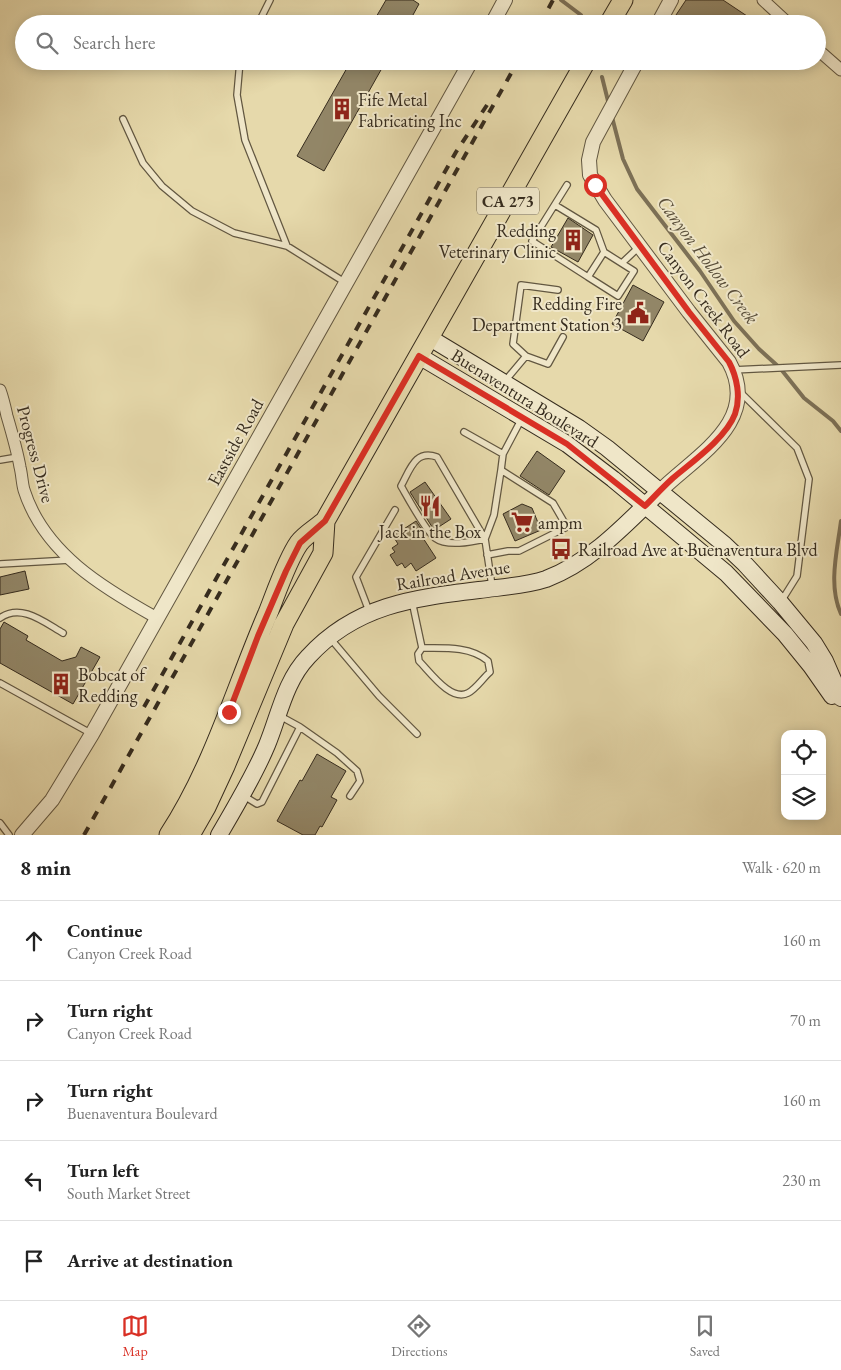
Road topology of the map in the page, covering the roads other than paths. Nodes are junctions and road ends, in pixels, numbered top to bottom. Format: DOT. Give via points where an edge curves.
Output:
graph roads {
  1 [pos="270,0"];
  2 [pos="505,0"];
  3 [pos="671,0"];
  4 [pos="763,0"];
  5 [pos="262,15"];
  6 [pos="497,15"];
  7 [pos="663,15"];
  8 [pos="780,15"];
  9 [pos="826,57"];
  10 [pos="239,70"];
  11 [pos="466,70"];
  12 [pos="581,70"];
  13 [pos="632,70"];
  14 [pos="841,70"];
  15 [pos="123,119"];
  16 [pos="567,185"];
  17 [pos="555,205"];
  18 [pos="287,246"];
  19 [pos="640,246"];
  20 [pos="604,252"];
  21 [pos="622,263"];
  22 [pos="588,277"];
  23 [pos="346,283"];
  24 [pos="558,290"];
  25 [pos="563,337"];
  26 [pos="430,338"];
  27 [pos="419,356"];
  28 [pos="526,356"];
  29 [pos="841,366"];
  30 [pos="734,370"];
  31 [pos="504,383"];
  32 [pos="0,390"];
  33 [pos="738,390"];
  34 [pos="522,417"];
  35 [pos="464,432"];
  36 [pos="503,454"];
  37 [pos="18,456"];
  38 [pos="0,460"];
  39 [pos="500,470"];
  40 [pos="659,492"];
  41 [pos="645,506"];
  42 [pos="395,510"];
  43 [pos="325,521"];
  44 [pos="485,539"];
  45 [pos="487,555"];
  46 [pos="70,560"];
  47 [pos="0,564"];
  48 [pos="492,588"];
  49 [pos="412,599"];
  50 [pos="780,602"];
  51 [pos="369,613"];
  52 [pos="0,618"];
  53 [pos="157,618"];
  54 [pos="63,633"];
  55 [pos="328,637"];
  56 [pos="422,648"];
  57 [pos="0,683"];
  58 [pos="841,698"];
  59 [pos="841,708"];
  60 [pos="278,714"];
  61 [pos="300,727"];
  62 [pos="92,734"];
  63 [pos="417,734"];
  64 [pos="242,795"];
  65 [pos="350,796"];
  66 [pos="0,823"];
  67 [pos="9,835"];
  68 [pos="22,835"];
  69 [pos="169,835"];
  70 [pos="190,835"];
  71 [pos="219,835"];
  1 -- 5 [label="lane"];
  2 -- 6 [label="street"];
  3 -- 7 [label="street"];
  4 -- 8 [label="street"];
  9 -- 14 [label="street"];
  10 -- 18 [label="lane" via="237,95 245,140"];
  11 -- 23 [label="street, Eastside Road"];
  12 -- 26 [label="main road, CA 273"];
  13 -- 19 [label="street, Canyon Creek Road" via="593,142 589,168 595,185"];
  15 -- 18 [label="lane" via="143,163 162,186 192,211 234,233"];
  16 -- 17 [label="lane"];
  17 -- 20 [label="lane" via="596,230"];
  17 -- 22 [label="lane" via="532,241"];
  18 -- 23 [label="lane"];
  19 -- 21 [label="lane"];
  19 -- 30 [label="street, Canyon Creek Road"];
  20 -- 21 [label="lane"];
  20 -- 22 [label="lane"];
  21 -- 22 [label="lane" via="634,271 618,296"];
  23 -- 53 [label="street, Eastside Road"];
  24 -- 28 [label="lane" via="521,285 513,344"];
  25 -- 28 [label="lane" via="548,364"];
  26 -- 27 [label="main road, CA 273"];
  26 -- 31 [label="main road, Buenaventura Boulevard"];
  27 -- 34 [label="main road, Buenaventura Boulevard"];
  27 -- 43 [label="main road, CA 273"];
  28 -- 31 [label="lane"];
  29 -- 30 [label="lane"];
  30 -- 33 [label="street, Canyon Creek Road"];
  31 -- 40 [label="main road, Buenaventura Boulevard" via="579,428"];
  32 -- 37 [label="street, Progress Drive"];
  33 -- 40 [label="street, Canyon Creek Road" via="735,414 724,431"];
  33 -- 50 [label="lane" via="797,448 809,479 797,576"];
  34 -- 36 [label="lane"];
  34 -- 41 [label="main road, Buenaventura Boulevard" via="567,444"];
  35 -- 36 [label="lane"];
  36 -- 39 [label="lane"];
  37 -- 38 [label="lane"];
  37 -- 46 [label="street, Progress Drive" via="23,489 34,516"];
  39 -- 44 [label="lane" via="494,515"];
  39 -- 45 [label="lane" via="553,503 566,527 519,551"];
  40 -- 41 [label="main road, Canyon Creek Road"];
  40 -- 50 [label="main road, Buenaventura Boulevard" via="738,558"];
  41 -- 48 [label="main road, Railroad Avenue" via="595,550 565,570 534,582"];
  41 -- 59 [label="main road, Buenaventura Boulevard" via="726,573 758,605 811,666"];
  42 -- 51 [label="lane" via="356,577"];
  43 -- 69 [label="main road, CA 273" via="300,543 286,571 212,752"];
  43 -- 70 [label="main road, CA 273" via="323,552 284,624 225,766"];
  44 -- 44 [label="lane" via="437,457 421,456 401,486 429,531 436,539 461,544"];
  44 -- 45 [label="lane"];
  45 -- 48 [label="lane"];
  46 -- 47 [label="lane"];
  46 -- 53 [label="street, Progress Drive" via="110,591"];
  48 -- 49 [label="main road, Railroad Avenue"];
  49 -- 51 [label="main road, Railroad Avenue"];
  49 -- 56 [label="lane"];
  50 -- 58 [label="main road, Buenaventura Boulevard" via="814,643"];
  51 -- 55 [label="main road, Railroad Avenue"];
  52 -- 54 [label="lane" via="20,612 32,615"];
  53 -- 62 [label="street, Eastside Road"];
  55 -- 60 [label="main road, Railroad Avenue" via="301,664"];
  55 -- 63 [label="lane"];
  56 -- 56 [label="lane" via="418,654 419,661 450,693 460,696 469,693 490,672 488,660 480,654 458,649"];
  57 -- 62 [label="lane"];
  60 -- 61 [label="lane"];
  60 -- 64 [label="main road, Railroad Avenue" via="267,745"];
  61 -- 64 [label="lane" via="262,802 257,804"];
  61 -- 65 [label="lane" via="357,771 360,780"];
  62 -- 68 [label="street, Eastside Road" via="52,800"];
  64 -- 71 [label="main road, Railroad Avenue"];
  66 -- 67 [label="lane"];
}
